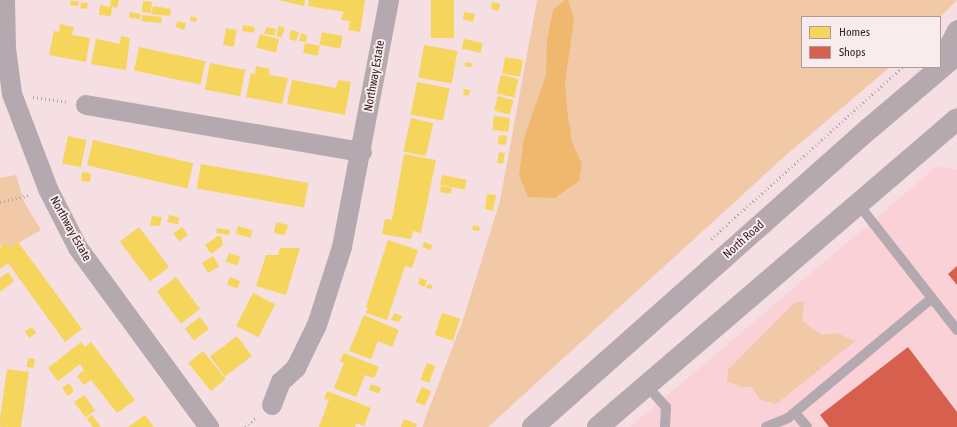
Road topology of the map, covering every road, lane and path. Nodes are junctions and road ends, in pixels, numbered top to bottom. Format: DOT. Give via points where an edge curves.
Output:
graph roads {
  1 [pos="6,0"];
  2 [pos="389,0"];
  3 [pos="957,30"];
  4 [pos="957,54"];
  5 [pos="941,63"];
  6 [pos="941,66"];
  7 [pos="938,68"];
  8 [pos="12,94"];
  9 [pos="86,105"];
  10 [pos="957,119"];
  11 [pos="362,152"];
  12 [pos="48,189"];
  13 [pos="0,202"];
  14 [pos="859,205"];
  15 [pos="932,298"];
  16 [pos="957,330"];
  17 [pos="647,386"];
  18 [pos="272,405"];
  19 [pos="795,413"];
  20 [pos="209,427"];
  21 [pos="534,427"];
  22 [pos="598,427"];
  23 [pos="665,427"];
  24 [pos="766,427"];
  25 [pos="807,427"];
  1 -- 8 [label="street, Northway Estate" via="6,48"];
  2 -- 11 [label="street, Northway Estate"];
  3 -- 5 [label="street"];
  4 -- 6 [label="main road, North Road"];
  7 -- 21 [label="main road, North Road"];
  8 -- 9 [label="path"];
  8 -- 12 [label="street, Northway Estate"];
  9 -- 11 [label="street"];
  10 -- 14 [label="main road"];
  11 -- 18 [label="street, Northway Estate" via="342,247 317,325 296,368 281,382"];
  12 -- 13 [label="path" via="9,202"];
  12 -- 20 [label="street, Northway Estate" via="78,248"];
  14 -- 15 [label="lane"];
  14 -- 17 [label="main road"];
  15 -- 16 [label="lane"];
  15 -- 19 [label="lane"];
  17 -- 22 [label="main road"];
  17 -- 23 [label="lane" via="666,407"];
  19 -- 24 [label="lane"];
  19 -- 25 [label="lane"];
}
